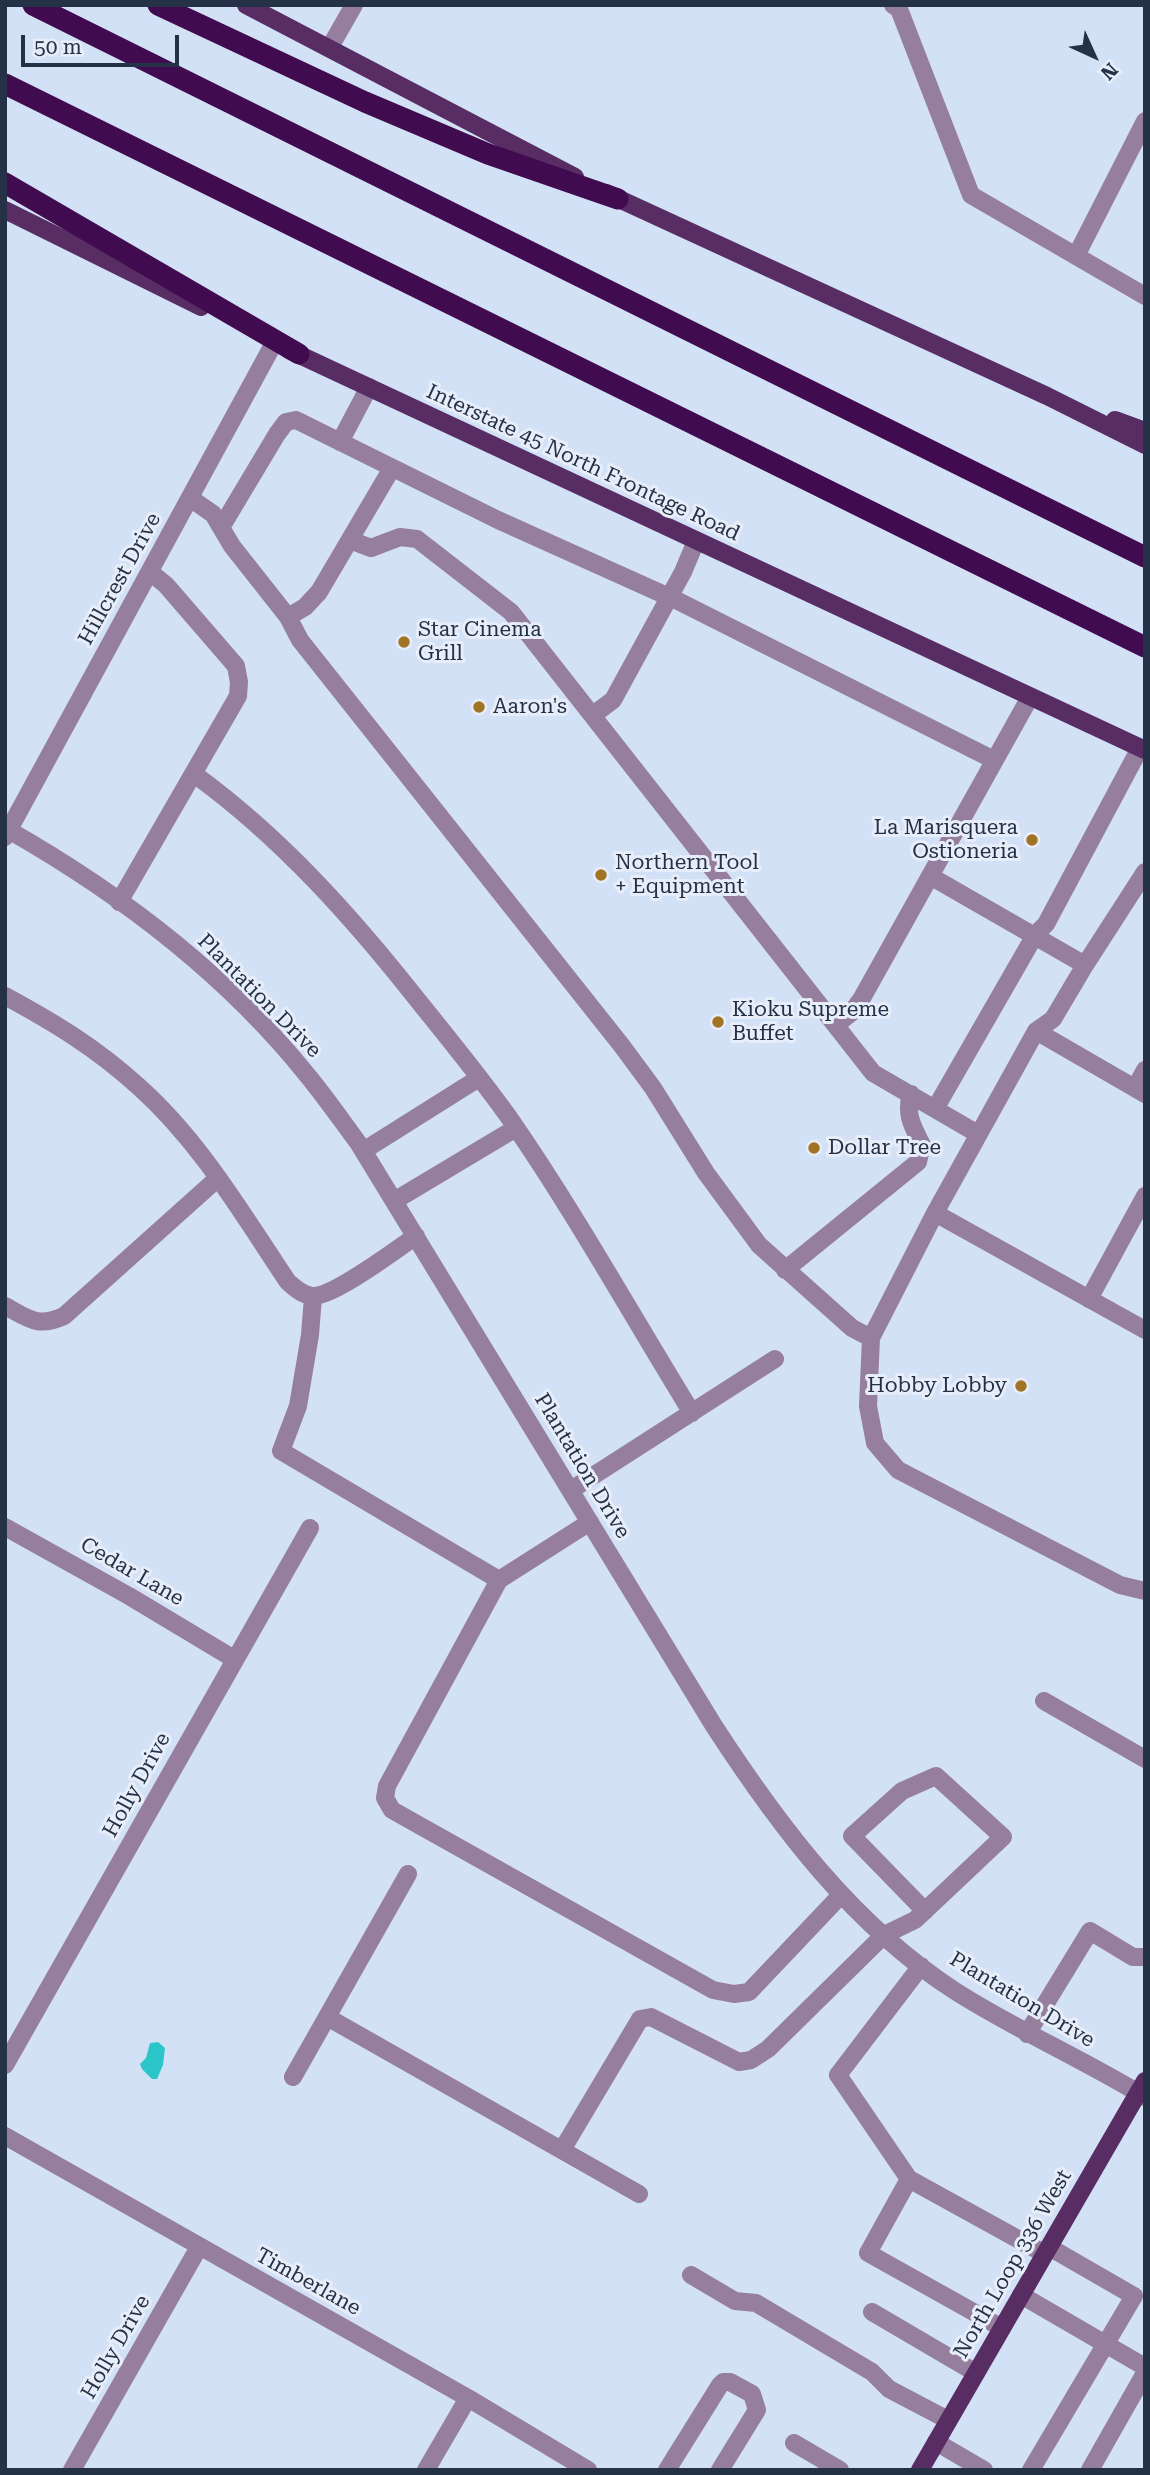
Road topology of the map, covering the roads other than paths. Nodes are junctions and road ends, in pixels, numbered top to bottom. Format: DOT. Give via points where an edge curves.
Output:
graph roads {
  1 [pos="33,5"];
  2 [pos="158,5"];
  3 [pos="246,5"];
  4 [pos="354,5"];
  5 [pos="893,5"];
  6 [pos="330,47"];
  7 [pos="5,84"];
  8 [pos="1145,121"];
  9 [pos="5,183"];
  10 [pos="618,200"];
  11 [pos="5,211"];
  12 [pos="1076,256"];
  13 [pos="1145,296"];
  14 [pos="275,343"];
  15 [pos="299,354"];
  16 [pos="369,387"];
  17 [pos="1047,396"];
  18 [pos="1145,430"];
  19 [pos="340,442"];
  20 [pos="1145,446"];
  21 [pos="393,468"];
  22 [pos="190,498"];
  23 [pos="222,526"];
  24 [pos="350,540"];
  25 [pos="696,541"];
  26 [pos="1145,557"];
  27 [pos="149,572"];
  28 [pos="669,597"];
  29 [pos="288,617"];
  30 [pos="1145,647"];
  31 [pos="1030,697"];
  32 [pos="593,715"];
  33 [pos="1142,749"];
  34 [pos="994,760"];
  35 [pos="194,774"];
  36 [pos="6,832"];
  37 [pos="1145,872"];
  38 [pos="930,876"];
  39 [pos="119,902"];
  40 [pos="1035,935"];
  41 [pos="1085,965"];
  42 [pos="5,996"];
  43 [pos="836,1025"];
  44 [pos="1036,1031"];
  45 [pos="1145,1070"];
  46 [pos="479,1078"];
  47 [pos="1140,1091"];
  48 [pos="911,1094"];
  49 [pos="936,1109"];
  50 [pos="516,1128"];
  51 [pos="978,1133"];
  52 [pos="363,1151"];
  53 [pos="218,1178"];
  54 [pos="1145,1196"];
  55 [pos="394,1201"];
  56 [pos="935,1213"];
  57 [pos="416,1236"];
  58 [pos="785,1270"];
  59 [pos="313,1297"];
  60 [pos="1089,1299"];
  61 [pos="5,1306"];
  62 [pos="1145,1330"];
  63 [pos="872,1338"];
  64 [pos="775,1359"];
  65 [pos="692,1413"];
  66 [pos="571,1490"];
  67 [pos="590,1522"];
  68 [pos="5,1527"];
  69 [pos="310,1528"];
  70 [pos="499,1580"];
  71 [pos="1145,1591"];
  72 [pos="234,1659"];
  73 [pos="1044,1701"];
  74 [pos="1145,1759"];
  75 [pos="408,1874"];
  76 [pos="841,1895"];
  77 [pos="925,1911"];
  78 [pos="884,1935"];
  79 [pos="1145,1957"];
  80 [pos="921,1966"];
  81 [pos="327,2017"];
  82 [pos="1027,2034"];
  83 [pos="5,2066"];
  84 [pos="293,2077"];
  85 [pos="1143,2090"];
  86 [pos="5,2136"];
  87 [pos="562,2150"];
  88 [pos="909,2179"];
  89 [pos="639,2194"];
  90 [pos="199,2246"];
  91 [pos="1047,2250"];
  92 [pos="691,2276"];
  93 [pos="1021,2295"];
  94 [pos="1141,2300"];
  95 [pos="872,2312"];
  96 [pos="1002,2328"];
  97 [pos="1105,2344"];
  98 [pos="1145,2367"];
  99 [pos="976,2373"];
  100 [pos="1145,2373"];
  101 [pos="468,2398"];
  102 [pos="948,2420"];
  103 [pos="936,2442"];
  104 [pos="794,2443"];
  105 [pos="819,2465"];
  106 [pos="72,2470"];
  107 [pos="426,2470"];
  108 [pos="587,2470"];
  109 [pos="667,2470"];
  110 [pos="720,2470"];
  111 [pos="840,2470"];
  112 [pos="919,2470"];
  113 [pos="984,2470"];
  114 [pos="1031,2470"];
  115 [pos="1090,2470"];
  1 -- 26 [label="highway"];
  2 -- 10 [label="highway" via="365,102 488,154"];
  3 -- 6 [label="main road"];
  4 -- 6 [label="street"];
  5 -- 12 [label="street" via="899,9 971,195"];
  6 -- 10 [label="main road"];
  7 -- 30 [label="highway"];
  8 -- 12 [label="street"];
  9 -- 15 [label="highway"];
  10 -- 17 [label="main road"];
  11 -- 14 [label="main road, Interstate 45 North Frontage Road"];
  12 -- 13 [label="street"];
  14 -- 15 [label="main road, Interstate 45 North Frontage Road"];
  14 -- 22 [label="street, Hillcrest Drive"];
  15 -- 16 [label="main road, Interstate 45 North Frontage Road"];
  16 -- 19 [label="street"];
  16 -- 25 [label="main road, Interstate 45 North Frontage Road"];
  17 -- 18 [label="main road"];
  17 -- 20 [label="main road"];
  19 -- 21 [label="street"];
  19 -- 23 [label="street" via="296,420 286,422"];
  21 -- 24 [label="street"];
  21 -- 28 [label="street"];
  22 -- 23 [label="street"];
  22 -- 27 [label="street, Hillcrest Drive"];
  23 -- 29 [label="street" via="232,546"];
  24 -- 29 [label="street" via="319,592"];
  24 -- 32 [label="street" via="371,548 400,537 416,539 511,612"];
  25 -- 28 [label="street"];
  25 -- 31 [label="main road, Interstate 45 North Frontage Road"];
  27 -- 35 [label="street" via="166,585 236,666 238,696"];
  27 -- 36 [label="street, Hillcrest Drive"];
  28 -- 32 [label="street" via="613,699"];
  28 -- 34 [label="street"];
  29 -- 58 [label="street" via="300,640 622,1046 706,1173 760,1245"];
  31 -- 33 [label="main road, Interstate 45 North Frontage Road"];
  31 -- 34 [label="street"];
  32 -- 43 [label="street"];
  33 -- 40 [label="street" via="1046,924"];
  34 -- 38 [label="street"];
  35 -- 39 [label="street"];
  35 -- 46 [label="street" via="306,869 367,934"];
  36 -- 39 [label="street, Plantation Drive"];
  37 -- 41 [label="street"];
  38 -- 40 [label="street"];
  38 -- 43 [label="street" via="862,998"];
  39 -- 52 [label="street, Plantation Drive" via="208,973 261,1024 308,1075"];
  40 -- 41 [label="street"];
  40 -- 49 [label="street"];
  41 -- 44 [label="street" via="1053,1019"];
  42 -- 53 [label="street" via="63,1028 141,1088"];
  43 -- 48 [label="street" via="873,1073"];
  44 -- 47 [label="street"];
  44 -- 51 [label="street"];
  45 -- 47 [label="street"];
  46 -- 50 [label="street"];
  46 -- 52 [label="street"];
  48 -- 49 [label="street"];
  48 -- 58 [label="street" via="908,1117 922,1145 918,1162"];
  49 -- 51 [label="street"];
  50 -- 55 [label="street"];
  50 -- 65 [label="street"];
  51 -- 56 [label="street"];
  52 -- 55 [label="street, Plantation Drive"];
  53 -- 59 [label="street" via="288,1282"];
  53 -- 61 [label="street" via="64,1315 50,1322 34,1322"];
  54 -- 60 [label="street"];
  55 -- 57 [label="street, Plantation Drive"];
  56 -- 60 [label="street"];
  56 -- 63 [label="street"];
  57 -- 59 [label="street" via="329,1292"];
  57 -- 66 [label="street, Plantation Drive"];
  58 -- 63 [label="street" via="852,1328"];
  59 -- 70 [label="street" via="298,1406 281,1451"];
  60 -- 62 [label="street"];
  63 -- 71 [label="street" via="868,1406 875,1443 898,1470 1120,1585"];
  64 -- 65 [label="street"];
  65 -- 66 [label="street"];
  66 -- 67 [label="street, Plantation Drive"];
  67 -- 70 [label="street"];
  67 -- 76 [label="street, Plantation Drive" via="759,1796"];
  68 -- 72 [label="street, Cedar Lane"];
  69 -- 72 [label="street, Holly Drive"];
  70 -- 76 [label="street" via="387,1786 385,1798 392,1810 713,1990 734,1994 749,1992"];
  72 -- 83 [label="street, Holly Drive"];
  73 -- 74 [label="street"];
  75 -- 81 [label="street"];
  76 -- 78 [label="street, Plantation Drive"];
  77 -- 77 [label="street" via="1003,1837 936,1776 902,1791 852,1836"];
  77 -- 78 [label="street"];
  78 -- 80 [label="street, Plantation Drive"];
  78 -- 87 [label="street" via="768,2049 751,2060 739,2062 651,2017 640,2019"];
  79 -- 82 [label="street" via="1133,1957 1090,1931"];
  80 -- 82 [label="street, Plantation Drive"];
  80 -- 88 [label="street" via="838,2075"];
  81 -- 84 [label="street"];
  81 -- 87 [label="street"];
  82 -- 85 [label="street, Plantation Drive"];
  85 -- 91 [label="main road, North Loop 336 West"];
  86 -- 90 [label="street, Timberlane"];
  87 -- 89 [label="street"];
  88 -- 91 [label="street"];
  88 -- 96 [label="street" via="868,2253"];
  90 -- 101 [label="street, Timberlane"];
  90 -- 106 [label="street, Holly Drive"];
  91 -- 93 [label="main road, North Loop 336 West"];
  91 -- 94 [label="street"];
  92 -- 102 [label="street" via="735,2301 756,2303 872,2372 889,2389"];
  93 -- 96 [label="main road, North Loop 336 West"];
  93 -- 97 [label="street"];
  94 -- 97 [label="street"];
  95 -- 99 [label="street"];
  96 -- 99 [label="main road, North Loop 336 West"];
  97 -- 98 [label="street"];
  97 -- 114 [label="street"];
  99 -- 102 [label="main road, North Loop 336 West"];
  100 -- 115 [label="street"];
  101 -- 107 [label="street"];
  101 -- 108 [label="street, Timberlane"];
  102 -- 103 [label="main road, North Loop 336 West"];
  103 -- 112 [label="main road, North Loop 336 West"];
  103 -- 113 [label="street"];
  104 -- 105 [label="street"];
  105 -- 111 [label="street"];
  109 -- 110 [label="street" via="723,2382 730,2382 752,2394 757,2410"];
}
